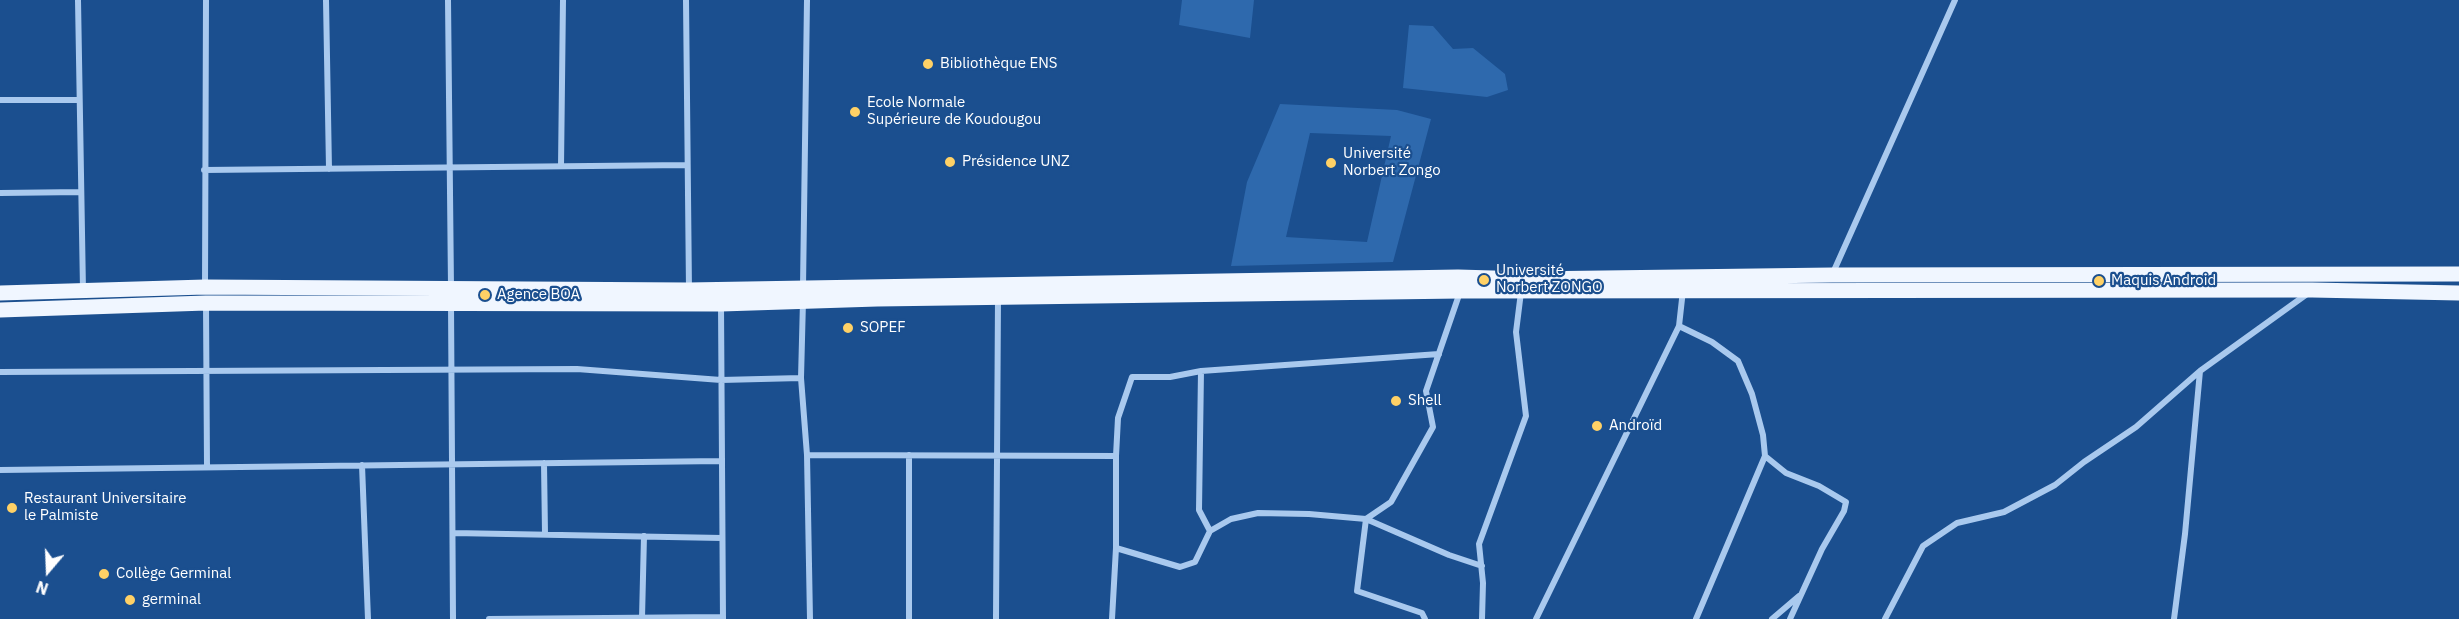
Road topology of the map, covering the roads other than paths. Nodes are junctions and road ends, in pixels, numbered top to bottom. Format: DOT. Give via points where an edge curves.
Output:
graph roads {
  1 [pos="78,0"];
  2 [pos="206,0"];
  3 [pos="326,0"];
  4 [pos="448,0"];
  5 [pos="563,0"];
  6 [pos="686,0"];
  7 [pos="807,0"];
  8 [pos="1955,0"];
  9 [pos="0,100"];
  10 [pos="79,100"];
  11 [pos="687,165"];
  12 [pos="561,166"];
  13 [pos="450,168"];
  14 [pos="328,169"];
  15 [pos="204,170"];
  16 [pos="81,192"];
  17 [pos="0,193"];
  18 [pos="2459,274"];
  19 [pos="1830,282"];
  20 [pos="206,287"];
  21 [pos="1683,290"];
  22 [pos="2312,290"];
  23 [pos="1460,291"];
  24 [pos="1521,291"];
  25 [pos="0,293"];
  26 [pos="2459,293"];
  27 [pos="803,295"];
  28 [pos="451,296"];
  29 [pos="689,297"];
  30 [pos="998,297"];
  31 [pos="83,299"];
  32 [pos="206,303"];
  33 [pos="722,304"];
  34 [pos="0,310"];
  35 [pos="1679,326"];
  36 [pos="1439,354"];
  37 [pos="451,369"];
  38 [pos="207,370"];
  39 [pos="1201,371"];
  40 [pos="2200,371"];
  41 [pos="0,372"];
  42 [pos="801,378"];
  43 [pos="721,380"];
  44 [pos="807,455"];
  45 [pos="909,455"];
  46 [pos="996,455"];
  47 [pos="1116,456"];
  48 [pos="1765,456"];
  49 [pos="721,461"];
  50 [pos="544,463"];
  51 [pos="452,464"];
  52 [pos="362,465"];
  53 [pos="207,467"];
  54 [pos="0,470"];
  55 [pos="1366,519"];
  56 [pos="1210,531"];
  57 [pos="453,533"];
  58 [pos="545,534"];
  59 [pos="644,536"];
  60 [pos="722,538"];
  61 [pos="1116,548"];
  62 [pos="1482,566"];
  63 [pos="1802,594"];
  64 [pos="642,618"];
  65 [pos="723,618"];
  66 [pos="368,619"];
  67 [pos="453,619"];
  68 [pos="489,619"];
  69 [pos="810,619"];
  70 [pos="909,619"];
  71 [pos="996,619"];
  72 [pos="1112,619"];
  73 [pos="1425,619"];
  74 [pos="1482,619"];
  75 [pos="1536,619"];
  76 [pos="1696,619"];
  77 [pos="1772,619"];
  78 [pos="1790,619"];
  79 [pos="1885,619"];
  80 [pos="2174,619"];
  1 -- 10 [label="street"];
  2 -- 15 [label="street"];
  3 -- 14 [label="street"];
  4 -- 13 [label="street"];
  5 -- 12 [label="street"];
  6 -- 11 [label="street"];
  7 -- 27 [label="street"];
  8 -- 19 [label="street"];
  9 -- 10 [label="street"];
  10 -- 16 [label="street"];
  11 -- 12 [label="street"];
  11 -- 29 [label="street"];
  12 -- 13 [label="street"];
  13 -- 14 [label="street"];
  13 -- 28 [label="street"];
  14 -- 15 [label="street"];
  15 -- 20 [label="street"];
  16 -- 17 [label="street"];
  16 -- 31 [label="street"];
  18 -- 19 [label="main road"];
  19 -- 21 [label="main road"];
  19 -- 22 [label="main road"];
  19 -- 27 [label="main road" via="1458,277 999,286"];
  20 -- 28 [label="main road"];
  20 -- 31 [label="main road"];
  20 -- 32 [label="street"];
  21 -- 24 [label="main road"];
  21 -- 35 [label="street"];
  22 -- 26 [label="main road"];
  22 -- 40 [label="street"];
  23 -- 24 [label="main road"];
  23 -- 30 [label="main road"];
  23 -- 36 [label="street"];
  24 -- 62 [label="street" via="1516,332 1526,416 1479,544"];
  25 -- 31 [label="main road"];
  27 -- 29 [label="main road"];
  27 -- 30 [label="main road"];
  27 -- 33 [label="main road"];
  27 -- 42 [label="street"];
  28 -- 29 [label="main road"];
  28 -- 32 [label="main road"];
  28 -- 37 [label="street"];
  29 -- 33 [label="main road"];
  30 -- 46 [label="street"];
  31 -- 32 [label="main road"];
  31 -- 34 [label="main road"];
  32 -- 38 [label="street"];
  33 -- 43 [label="street"];
  35 -- 48 [label="street" via="1712,342 1738,361 1752,394"];
  35 -- 75 [label="street"];
  36 -- 39 [label="street"];
  36 -- 55 [label="street" via="1426,391 1433,427 1391,502"];
  37 -- 38 [label="street"];
  37 -- 43 [label="street" via="577,369"];
  37 -- 51 [label="street"];
  38 -- 41 [label="street"];
  38 -- 53 [label="street"];
  39 -- 47 [label="street" via="1170,377 1132,377 1118,418"];
  39 -- 56 [label="street" via="1199,510"];
  40 -- 79 [label="street" via="2136,427 2055,485 2004,512 1957,523 1923,546"];
  40 -- 80 [label="street"];
  42 -- 43 [label="street"];
  42 -- 44 [label="street"];
  43 -- 49 [label="street"];
  44 -- 45 [label="street"];
  44 -- 69 [label="street"];
  45 -- 46 [label="street"];
  45 -- 70 [label="street"];
  46 -- 47 [label="street"];
  46 -- 71 [label="street"];
  47 -- 61 [label="street"];
  48 -- 63 [label="street" via="1786,473 1846,502"];
  48 -- 76 [label="street"];
  49 -- 50 [label="street"];
  49 -- 60 [label="street"];
  50 -- 51 [label="street"];
  50 -- 58 [label="street"];
  51 -- 52 [label="street"];
  51 -- 57 [label="street"];
  52 -- 53 [label="street"];
  52 -- 66 [label="street"];
  53 -- 54 [label="street"];
  55 -- 56 [label="street" via="1258,513 1231,519"];
  55 -- 62 [label="street"];
  55 -- 73 [label="street" via="1357,591 1422,612"];
  56 -- 61 [label="street" via="1195,562 1180,567"];
  57 -- 58 [label="street"];
  57 -- 67 [label="street"];
  58 -- 59 [label="street"];
  59 -- 60 [label="street"];
  59 -- 64 [label="street"];
  60 -- 65 [label="street"];
  61 -- 72 [label="street"];
  62 -- 74 [label="street"];
  63 -- 77 [label="street"];
  63 -- 78 [label="street"];
  64 -- 65 [label="street"];
  64 -- 68 [label="street"];
}
